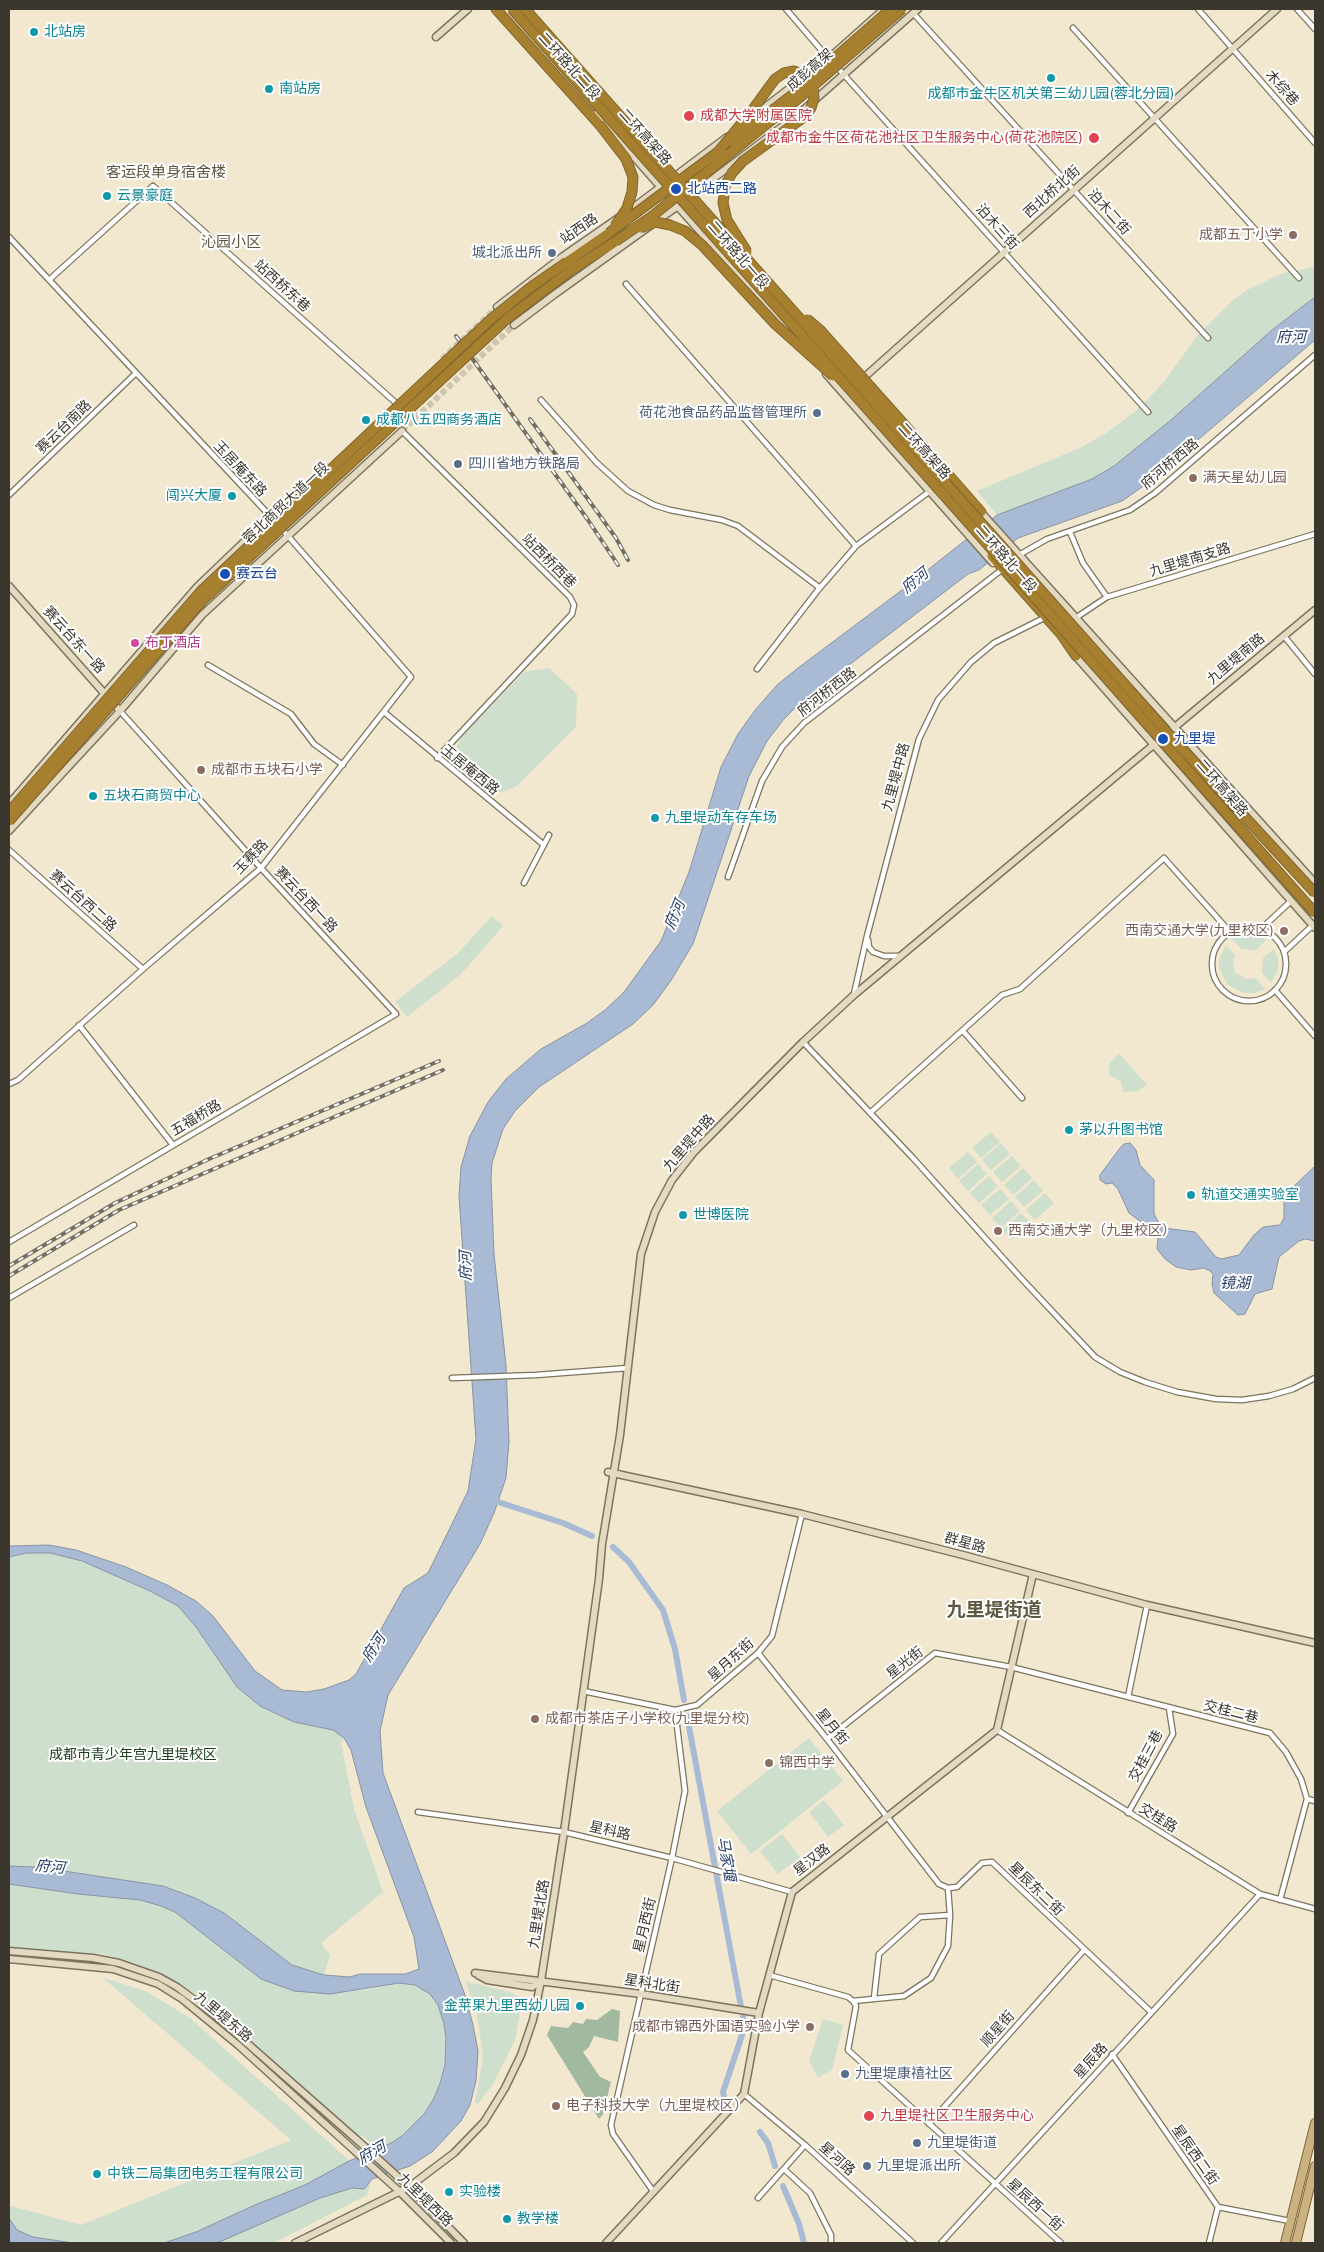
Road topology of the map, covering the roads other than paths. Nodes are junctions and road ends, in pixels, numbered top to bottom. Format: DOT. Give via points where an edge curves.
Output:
graph roads {
  1 [pos="468,9"];
  2 [pos="496,9"];
  3 [pos="501,9"];
  4 [pos="512,9"];
  5 [pos="525,9"];
  6 [pos="530,9"];
  7 [pos="786,9"];
  8 [pos="884,9"];
  9 [pos="892,9"];
  10 [pos="902,9"];
  11 [pos="1198,9"];
  12 [pos="1277,9"];
  13 [pos="1297,9"];
  14 [pos="916,11"];
  15 [pos="1074,28"];
  16 [pos="1315,29"];
  17 [pos="436,37"];
  18 [pos="1232,48"];
  19 [pos="828,58"];
  20 [pos="844,75"];
  21 [pos="1154,118"];
  22 [pos="1315,143"];
  23 [pos="718,152"];
  24 [pos="677,175"];
  25 [pos="662,187"];
  26 [pos="1074,190"];
  27 [pos="694,193"];
  28 [pos="678,206"];
  29 [pos="609,233"];
  30 [pos="9,237"];
  31 [pos="616,241"];
  32 [pos="1004,252"];
  33 [pos="1299,278"];
  34 [pos="49,280"];
  35 [pos="626,284"];
  36 [pos="770,285"];
  37 [pos="778,294"];
  38 [pos="497,307"];
  39 [pos="514,325"];
  40 [pos="1208,338"];
  41 [pos="1315,355"];
  42 [pos="135,374"];
  43 [pos="860,380"];
  44 [pos="844,394"];
  45 [pos="857,396"];
  46 [pos="540,400"];
  47 [pos="396,403"];
  48 [pos="1148,412"];
  49 [pos="402,431"];
  50 [pos="930,491"];
  51 [pos="9,495"];
  52 [pos="983,514"];
  53 [pos="273,520"];
  54 [pos="1070,532"];
  55 [pos="1315,534"];
  56 [pos="288,537"];
  57 [pos="856,546"];
  58 [pos="1018,554"];
  59 [pos="998,569"];
  60 [pos="9,586"];
  61 [pos="820,588"];
  62 [pos="1107,597"];
  63 [pos="1315,610"];
  64 [pos="1077,617"];
  65 [pos="1042,619"];
  66 [pos="1284,636"];
  67 [pos="1076,656"];
  68 [pos="208,665"];
  69 [pos="757,669"];
  70 [pos="1315,674"];
  71 [pos="411,677"];
  72 [pos="109,693"];
  73 [pos="120,710"];
  74 [pos="384,712"];
  75 [pos="1173,727"];
  76 [pos="1153,746"];
  77 [pos="437,758"];
  78 [pos="343,765"];
  79 [pos="9,804"];
  80 [pos="9,812"];
  81 [pos="9,821"];
  82 [pos="9,831"];
  83 [pos="549,835"];
  84 [pos="544,845"];
  85 [pos="9,850"];
  86 [pos="261,868"];
  87 [pos="728,877"];
  88 [pos="1314,880"];
  89 [pos="524,883"];
  90 [pos="1315,893"];
  91 [pos="1291,902"];
  92 [pos="1315,913"];
  93 [pos="1314,926"];
  94 [pos="1261,929"];
  95 [pos="1230,932"];
  96 [pos="867,936"];
  97 [pos="1284,952"];
  98 [pos="900,956"];
  99 [pos="143,969"];
  100 [pos="1275,990"];
  101 [pos="854,995"];
  102 [pos="396,1014"];
  103 [pos="79,1025"];
  104 [pos="963,1032"];
  105 [pos="1315,1036"];
  106 [pos="803,1042"];
  107 [pos="9,1084"];
  108 [pos="1022,1098"];
  109 [pos="870,1113"];
  110 [pos="173,1145"];
  111 [pos="134,1225"];
  112 [pos="9,1242"];
  113 [pos="9,1298"];
  114 [pos="628,1368"];
  115 [pos="453,1378"];
  116 [pos="1315,1378"];
  117 [pos="611,1473"];
  118 [pos="802,1514"];
  119 [pos="1033,1574"];
  120 [pos="1147,1606"];
  121 [pos="1315,1643"];
  122 [pos="758,1653"];
  123 [pos="1012,1667"];
  124 [pos="583,1691"];
  125 [pos="1128,1697"];
  126 [pos="1169,1708"];
  127 [pos="675,1710"];
  128 [pos="997,1730"];
  129 [pos="827,1739"];
  130 [pos="1307,1798"];
  131 [pos="1315,1801"];
  132 [pos="418,1812"];
  133 [pos="1128,1812"];
  134 [pos="888,1817"];
  135 [pos="564,1832"];
  136 [pos="672,1858"];
  137 [pos="948,1888"];
  138 [pos="792,1892"];
  139 [pos="1260,1894"];
  140 [pos="1280,1900"];
  141 [pos="1315,1909"];
  142 [pos="950,1915"];
  143 [pos="1084,1950"];
  144 [pos="9,1951"];
  145 [pos="9,1959"];
  146 [pos="769,1975"];
  147 [pos="541,1981"];
  148 [pos="641,1994"];
  149 [pos="874,1998"];
  150 [pos="853,2001"];
  151 [pos="1151,2012"];
  152 [pos="759,2013"];
  153 [pos="1112,2054"];
  154 [pos="744,2094"];
  155 [pos="1315,2123"];
  156 [pos="929,2124"];
  157 [pos="805,2145"];
  158 [pos="1312,2147"];
  159 [pos="1315,2166"];
  160 [pos="784,2169"];
  161 [pos="381,2176"];
  162 [pos="994,2184"];
  163 [pos="409,2187"];
  164 [pos="653,2191"];
  165 [pos="400,2192"];
  166 [pos="758,2198"];
  167 [pos="1218,2207"];
  168 [pos="1290,2221"];
  169 [pos="295,2243"];
  170 [pos="451,2243"];
  171 [pos="464,2243"];
  172 [pos="606,2243"];
  173 [pos="831,2243"];
  174 [pos="913,2243"];
  175 [pos="941,2243"];
  176 [pos="1061,2243"];
  177 [pos="1208,2243"];
  178 [pos="1285,2243"];
  179 [pos="1296,2243"];
  1 -- 17 [label="street"];
  2 -- 29 [label="highway, bridge" via="599,124 626,159 633,177 632,192 627,208"];
  3 -- 25 [label="street, 二环路北二段"];
  4 -- 45 [label="highway, 二环高架路, bridge"];
  5 -- 36 [label="highway, 二环高架路, bridge"];
  6 -- 24 [label="street, 二环路北二段"];
  7 -- 19 [label="street, 泊木三街"];
  8 -- 19 [label="street"];
  9 -- 23 [label="highway, 成彭高架, bridge" via="796,92"];
  10 -- 31 [label="highway, 成彭高架, bridge" via="799,98 651,217"];
  11 -- 18 [label="street, 木综巷"];
  12 -- 18 [label="street, 西北桥北街"];
  13 -- 16 [label="street"];
  14 -- 20 [label="street"];
  14 -- 26 [label="street, 泊木二街"];
  15 -- 21 [label="street"];
  18 -- 21 [label="street, 西北桥北街"];
  18 -- 22 [label="street, 木综巷"];
  19 -- 20 [label="street, 泊木三街"];
  19 -- 24 [label="street"];
  20 -- 27 [label="street" via="800,113"];
  20 -- 32 [label="street, 泊木三街"];
  21 -- 26 [label="street, 西北桥北街"];
  21 -- 33 [label="street"];
  23 -- 29 [label="highway, 成彭高架, bridge"];
  23 -- 36 [label="highway, bridge" via="775,79 794,71 806,77 814,98 811,108 804,117 743,161 725,186 727,220"];
  24 -- 25 [label="street, 站西路"];
  24 -- 27 [label="street, 二环路北二段"];
  25 -- 28 [label="street, 二环路北二段"];
  25 -- 38 [label="street, 站西路" via="562,256"];
  26 -- 32 [label="street, 西北桥北街"];
  26 -- 40 [label="street, 泊木二街"];
  27 -- 28 [label="street"];
  27 -- 43 [label="street, 二环路北一段"];
  28 -- 39 [label="street"];
  28 -- 44 [label="street, 二环路北一段"];
  29 -- 53 [label="highway, 蓉北商贸大道一段, bridge" via="491,319"];
  30 -- 34 [label="street, 玉居庵东路"];
  31 -- 45 [label="highway, bridge" via="655,222 686,231 805,353"];
  31 -- 81 [label="highway, 蓉北商贸大道一段, bridge" via="509,317 202,601"];
  32 -- 43 [label="street, 西北桥北街"];
  32 -- 48 [label="street, 泊木三街"];
  34 -- 42 [label="street, 玉居庵东路"];
  34 -- 47 [label="street, 站西桥东巷" via="153,186"];
  35 -- 57 [label="street"];
  36 -- 37 [label="highway, 二环高架路, bridge"];
  37 -- 52 [label="highway, bridge" via="820,330"];
  37 -- 90 [label="highway, 二环高架路, bridge" via="1173,739"];
  41 -- 54 [label="street, 府河桥西路" via="1155,493 1130,510"];
  42 -- 51 [label="street, 赛云台南路"];
  42 -- 53 [label="street, 玉居庵东路"];
  43 -- 44 [label="street, 西北桥北街"];
  43 -- 52 [label="street, 二环路北一段"];
  44 -- 50 [label="street, 二环路北一段"];
  45 -- 67 [label="highway, bridge" via="879,426 1061,634"];
  45 -- 92 [label="highway, 二环高架路, bridge"];
  46 -- 61 [label="street" via="596,463 628,491 654,505 738,526"];
  47 -- 53 [label="street, 蓉北商贸大道一段"];
  49 -- 56 [label="street, 蓉北商贸大道一段"];
  49 -- 77 [label="street, 站西桥西巷" via="570,597 574,605 572,614"];
  50 -- 57 [label="street"];
  50 -- 59 [label="street, 二环路北一段"];
  52 -- 58 [label="street, 二环路北一段"];
  53 -- 56 [label="street, 玉居庵东路"];
  53 -- 72 [label="highway, 蓉北商贸大道一段, bridge"];
  54 -- 58 [label="street, 府河桥西路" via="1047,539"];
  54 -- 62 [label="street" via="1083,563"];
  55 -- 62 [label="street, 九里堤南支路"];
  56 -- 71 [label="street, 玉居庵东路"];
  56 -- 73 [label="street, 蓉北商贸大道一段" via="202,616"];
  57 -- 61 [label="street"];
  58 -- 64 [label="street, 二环路北一段"];
  59 -- 65 [label="street, 二环路北一段"];
  59 -- 87 [label="street, 府河桥西路" via="804,723 782,747 762,781"];
  60 -- 72 [label="street, 赛云台东一路"];
  61 -- 69 [label="street"];
  62 -- 64 [label="street, 九里堤南支路"];
  63 -- 66 [label="street, 九里堤南路"];
  64 -- 75 [label="street, 二环路北一段"];
  65 -- 67 [label="street, 二环路北一段"];
  65 -- 96 [label="street, 九里堤中路" via="994,643 971,662 938,700 919,739"];
  66 -- 70 [label="street"];
  66 -- 75 [label="street, 九里堤南路"];
  67 -- 76 [label="street, 二环路北一段"];
  68 -- 78 [label="street" via="291,714 314,744"];
  71 -- 74 [label="street, 玉赛路"];
  72 -- 73 [label="street, 赛云台东一路"];
  72 -- 79 [label="street, 蓉北商贸大道一段"];
  72 -- 80 [label="highway, bridge"];
  73 -- 82 [label="street, 蓉北商贸大道一段"];
  73 -- 86 [label="street, 赛云台西一路"];
  74 -- 77 [label="street, 玉居庵西路"];
  74 -- 78 [label="street, 玉赛路"];
  75 -- 76 [label="street, 九里堤中路"];
  75 -- 88 [label="street, 二环路北一段"];
  76 -- 91 [label="street, 二环路北一段"];
  76 -- 98 [label="street, 九里堤中路"];
  77 -- 84 [label="street, 玉居庵西路"];
  78 -- 86 [label="street, 玉赛路"];
  83 -- 84 [label="street"];
  84 -- 89 [label="street"];
  85 -- 99 [label="street, 赛云台西二路"];
  86 -- 99 [label="street, 玉赛路"];
  86 -- 102 [label="street, 赛云台西一路"];
  91 -- 93 [label="street, 二环路北一段"];
  91 -- 94 [label="street"];
  93 -- 97 [label="street"];
  94 -- 95 [label="street" via="1242,927"];
  94 -- 97 [label="street" via="1276,938"];
  95 -- 100 [label="street" via="1222,938 1212,959 1216,982 1234,998 1246,1001 1259,1000"];
  95 -- 104 [label="street" via="1164,858 1020,989 1002,995"];
  96 -- 98 [label="street" via="869,947 874,952"];
  96 -- 101 [label="street, 九里堤中路"];
  97 -- 100 [label="street" via="1285,974"];
  98 -- 101 [label="street, 九里堤中路"];
  99 -- 103 [label="street, 玉赛路"];
  100 -- 105 [label="street"];
  101 -- 106 [label="street, 九里堤中路"];
  102 -- 110 [label="street, 五福桥路"];
  103 -- 107 [label="street, 玉赛路" via="18,1080"];
  103 -- 110 [label="street"];
  104 -- 108 [label="street"];
  104 -- 109 [label="street"];
  106 -- 109 [label="street"];
  106 -- 114 [label="street, 九里堤中路" via="694,1152 663,1196 642,1254"];
  109 -- 116 [label="street" via="1095,1357 1120,1372 1177,1392 1242,1400 1293,1389"];
  110 -- 112 [label="street, 五福桥路"];
  111 -- 113 [label="street"];
  114 -- 115 [label="street"];
  114 -- 117 [label="street, 九里堤中路"];
  117 -- 118 [label="street, 群星路"];
  117 -- 124 [label="street, 九里堤北路"];
  118 -- 119 [label="street, 群星路"];
  118 -- 122 [label="street, 星月东街" via="772,1636"];
  119 -- 120 [label="street, 群星路"];
  119 -- 123 [label="street"];
  120 -- 121 [label="street, 群星路"];
  120 -- 125 [label="street"];
  122 -- 127 [label="street, 星月东街" via="697,1705"];
  122 -- 129 [label="street, 星月街"];
  123 -- 125 [label="street, 交桂二巷"];
  123 -- 128 [label="street"];
  123 -- 129 [label="street, 星光街" via="935,1653"];
  124 -- 127 [label="street, 星月东街"];
  124 -- 135 [label="street, 九里堤北路"];
  125 -- 126 [label="street, 交桂二巷"];
  126 -- 130 [label="street, 交桂二巷" via="1270,1733 1286,1752"];
  126 -- 133 [label="street, 交桂三巷" via="1173,1734"];
  127 -- 136 [label="street, 星月西街" via="685,1790"];
  128 -- 133 [label="street, 交桂路"];
  128 -- 134 [label="street, 星汉路"];
  129 -- 134 [label="street, 星月街"];
  130 -- 131 [label="street"];
  130 -- 140 [label="street"];
  132 -- 135 [label="street, 星科路"];
  133 -- 139 [label="street, 交桂路"];
  134 -- 137 [label="street" via="939,1884"];
  134 -- 138 [label="street, 星汉路"];
  135 -- 136 [label="street, 星科路"];
  135 -- 147 [label="street, 九里堤北路"];
  136 -- 138 [label="street, 星科路"];
  136 -- 148 [label="street, 星月西街"];
  137 -- 142 [label="street"];
  137 -- 143 [label="street, 星辰东二街" via="957,1887 982,1863 992,1862"];
  138 -- 146 [label="street, 星汉路"];
  139 -- 140 [label="street, 交桂路"];
  139 -- 151 [label="street, 星辰路"];
  140 -- 141 [label="street, 交桂路"];
  142 -- 149 [label="street" via="920,1917 879,1954"];
  142 -- 149 [label="street" via="948,1946 931,1978 904,1996"];
  143 -- 151 [label="street, 星辰东二街"];
  143 -- 156 [label="street, 顺星街"];
  144 -- 163 [label="street" via="119,1963 177,1987 216,2015"];
  145 -- 161 [label="street, 九里堤东路" via="113,1969 158,1984 208,2018"];
  146 -- 150 [label="street" via="848,1996"];
  146 -- 152 [label="street, 星汉路"];
  147 -- 147 [label="street, 星科北街" via="509,1977 475,1973 487,1980 532,1987"];
  147 -- 148 [label="street, 星科北街"];
  147 -- 163 [label="street, 九里堤北路" via="533,2020 521,2054 484,2122 454,2153"];
  148 -- 152 [label="street, 星科北街"];
  148 -- 164 [label="street, 星月西街" via="610,2125"];
  149 -- 150 [label="street"];
  150 -- 156 [label="street, 星辰西一街" via="856,2006 848,2050"];
  151 -- 153 [label="street, 星辰路"];
  152 -- 154 [label="street, 星汉路"];
  153 -- 162 [label="street, 星辰路"];
  153 -- 167 [label="street, 星辰西二街"];
  154 -- 157 [label="street, 星河路"];
  154 -- 164 [label="street"];
  155 -- 158 [label="main road"];
  156 -- 162 [label="street, 星辰西一街"];
  157 -- 160 [label="street"];
  157 -- 174 [label="street, 星河路"];
  158 -- 168 [label="main road"];
  159 -- 179 [label="main road"];
  160 -- 166 [label="street"];
  160 -- 173 [label="street" via="810,2193 831,2235"];
  161 -- 165 [label="street, 九里堤西路"];
  162 -- 175 [label="street, 星辰路"];
  162 -- 176 [label="street, 星辰西一街"];
  163 -- 165 [label="street, 九里堤北路"];
  163 -- 171 [label="street"];
  164 -- 172 [label="street"];
  165 -- 169 [label="street, 九里堤北路"];
  165 -- 170 [label="street, 九里堤西路"];
  167 -- 168 [label="street"];
  167 -- 177 [label="street"];
  168 -- 178 [label="main road"];
}
